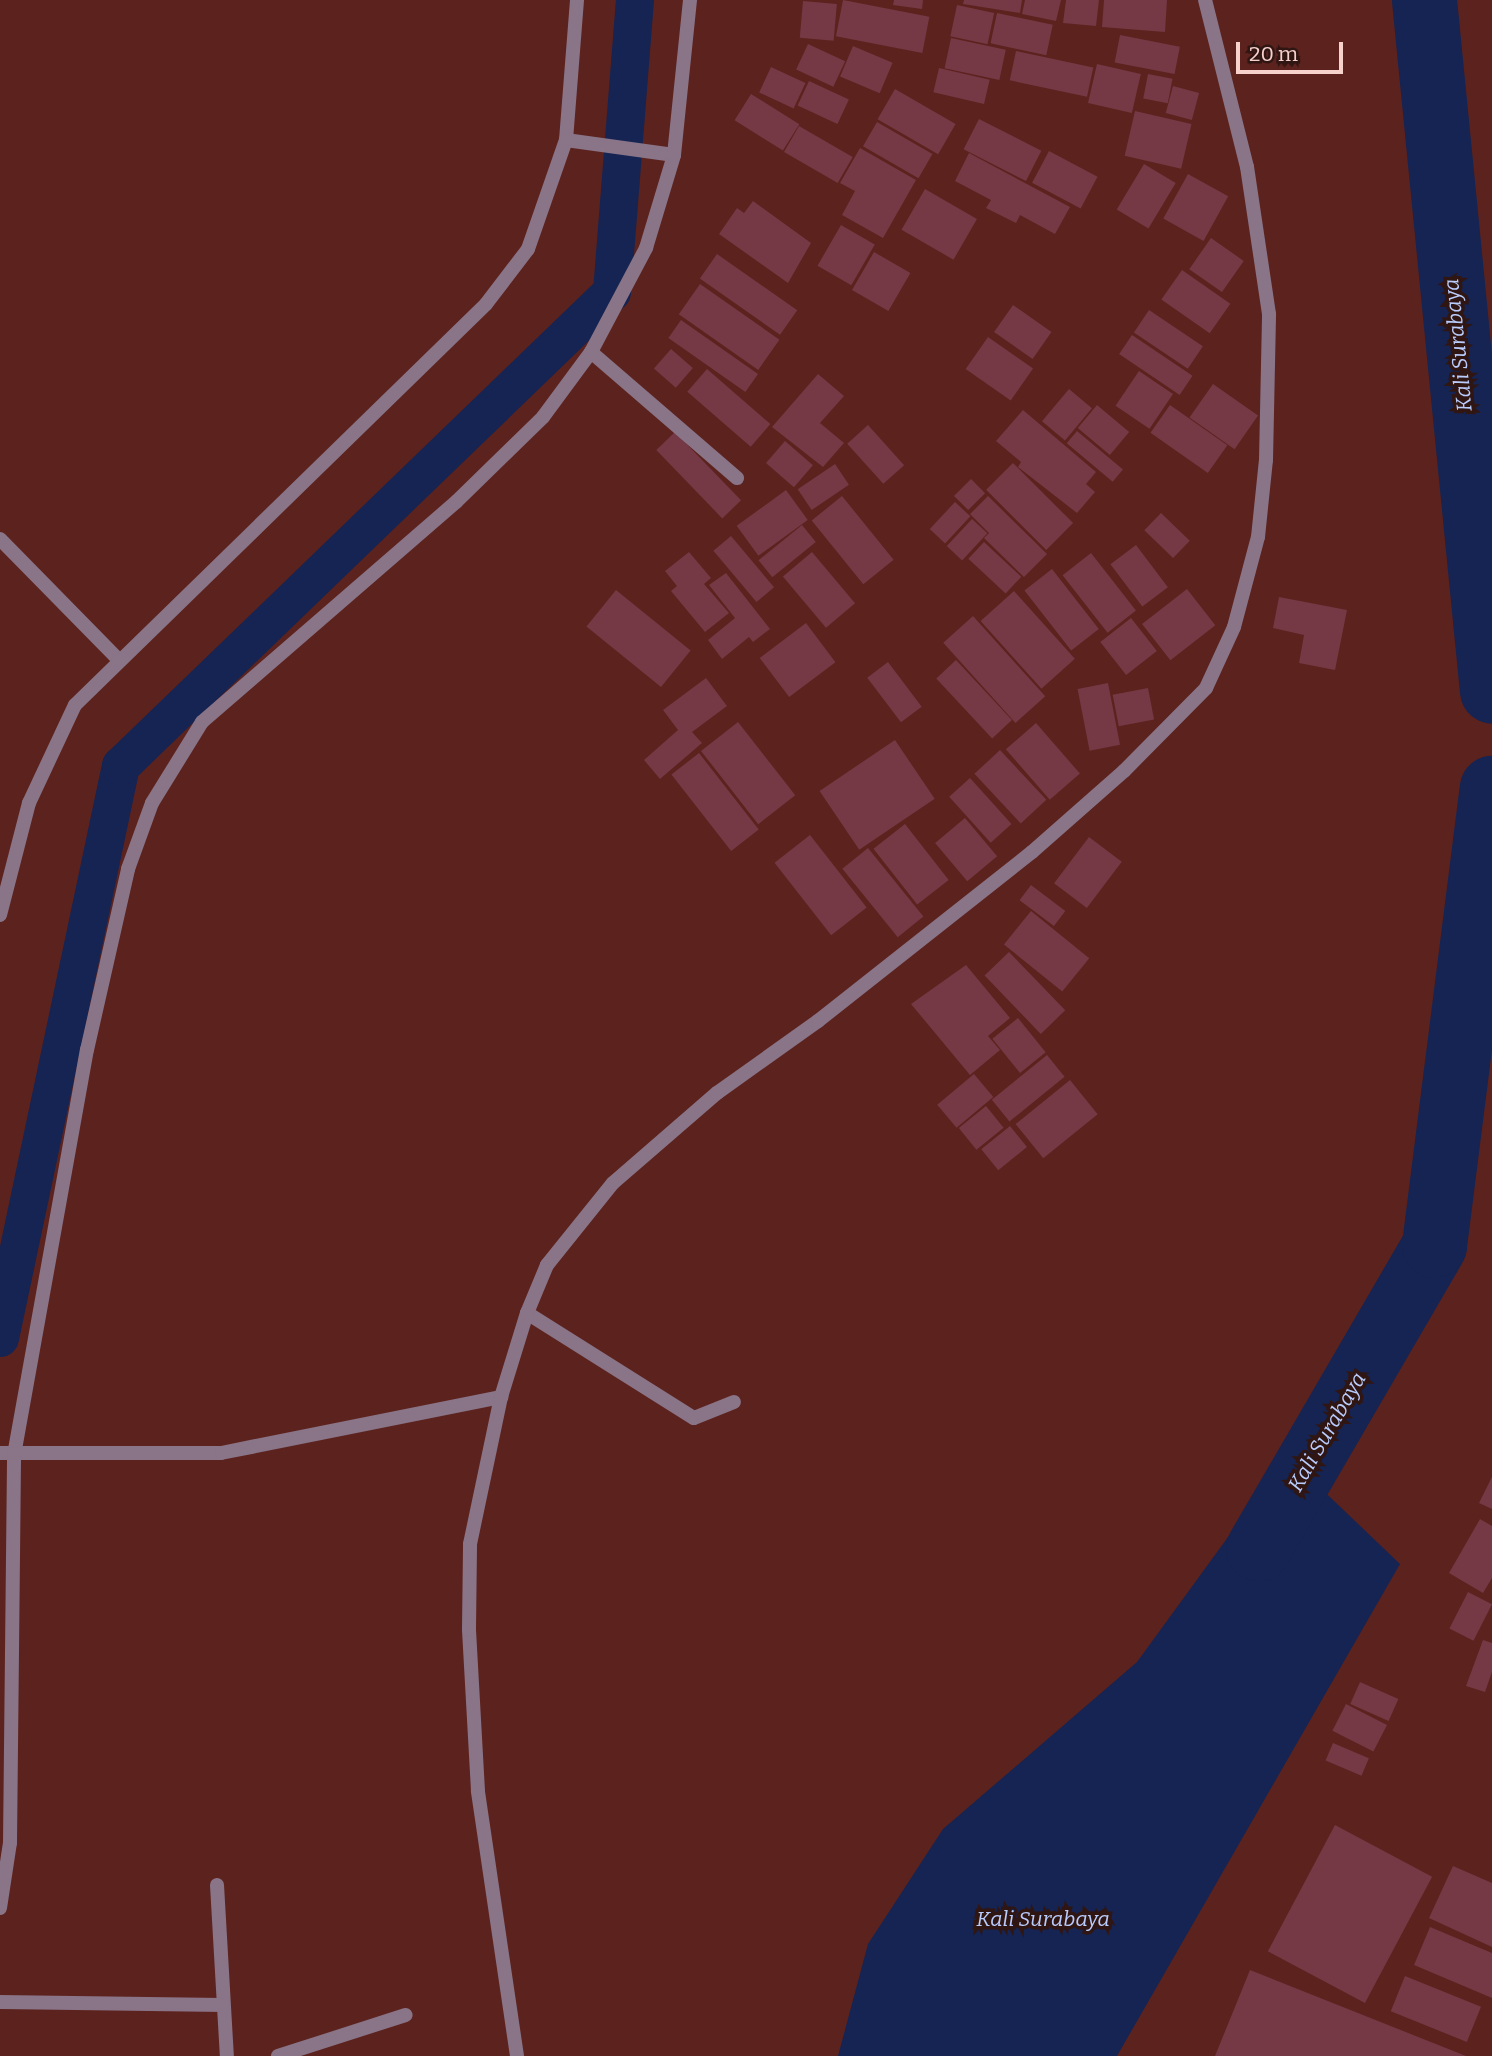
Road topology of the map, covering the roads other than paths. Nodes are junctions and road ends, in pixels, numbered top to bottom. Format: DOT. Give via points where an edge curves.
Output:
graph roads {
  1 [pos="576,0"];
  2 [pos="690,0"];
  3 [pos="1205,0"];
  4 [pos="566,140"];
  5 [pos="674,155"];
  6 [pos="591,352"];
  7 [pos="737,478"];
  8 [pos="2,548"];
  9 [pos="118,659"];
  10 [pos="0,915"];
  11 [pos="527,1313"];
  12 [pos="501,1397"];
  13 [pos="734,1402"];
  14 [pos="7,1454"];
  15 [pos="217,1885"];
  16 [pos="0,1908"];
  17 [pos="0,2002"];
  18 [pos="223,2005"];
  19 [pos="406,2015"];
  20 [pos="227,2056"];
  21 [pos="278,2056"];
  22 [pos="517,2056"];
  1 -- 4 [label="street"];
  2 -- 5 [label="street"];
  3 -- 11 [label="street" via="1247,167 1269,314 1266,460 1258,537 1234,627 1206,688 1124,771 1032,852 818,1021 717,1093 613,1183 547,1265"];
  4 -- 5 [label="street"];
  4 -- 9 [label="street" via="528,249 486,304"];
  5 -- 6 [label="street" via="646,248"];
  6 -- 7 [label="street"];
  6 -- 14 [label="street" via="543,417 457,502 202,722 152,803 128,869 87,1050"];
  8 -- 9 [label="street"];
  9 -- 10 [label="street" via="75,705 50,753 29,803"];
  11 -- 12 [label="street"];
  11 -- 13 [label="street" via="694,1418"];
  12 -- 14 [label="street" via="221,1453"];
  12 -- 22 [label="street" via="470,1544 469,1629 478,1791"];
  14 -- 16 [label="street" via="9,1843"];
  15 -- 18 [label="street"];
  17 -- 18 [label="street"];
  18 -- 20 [label="street"];
  19 -- 21 [label="street"];
}
